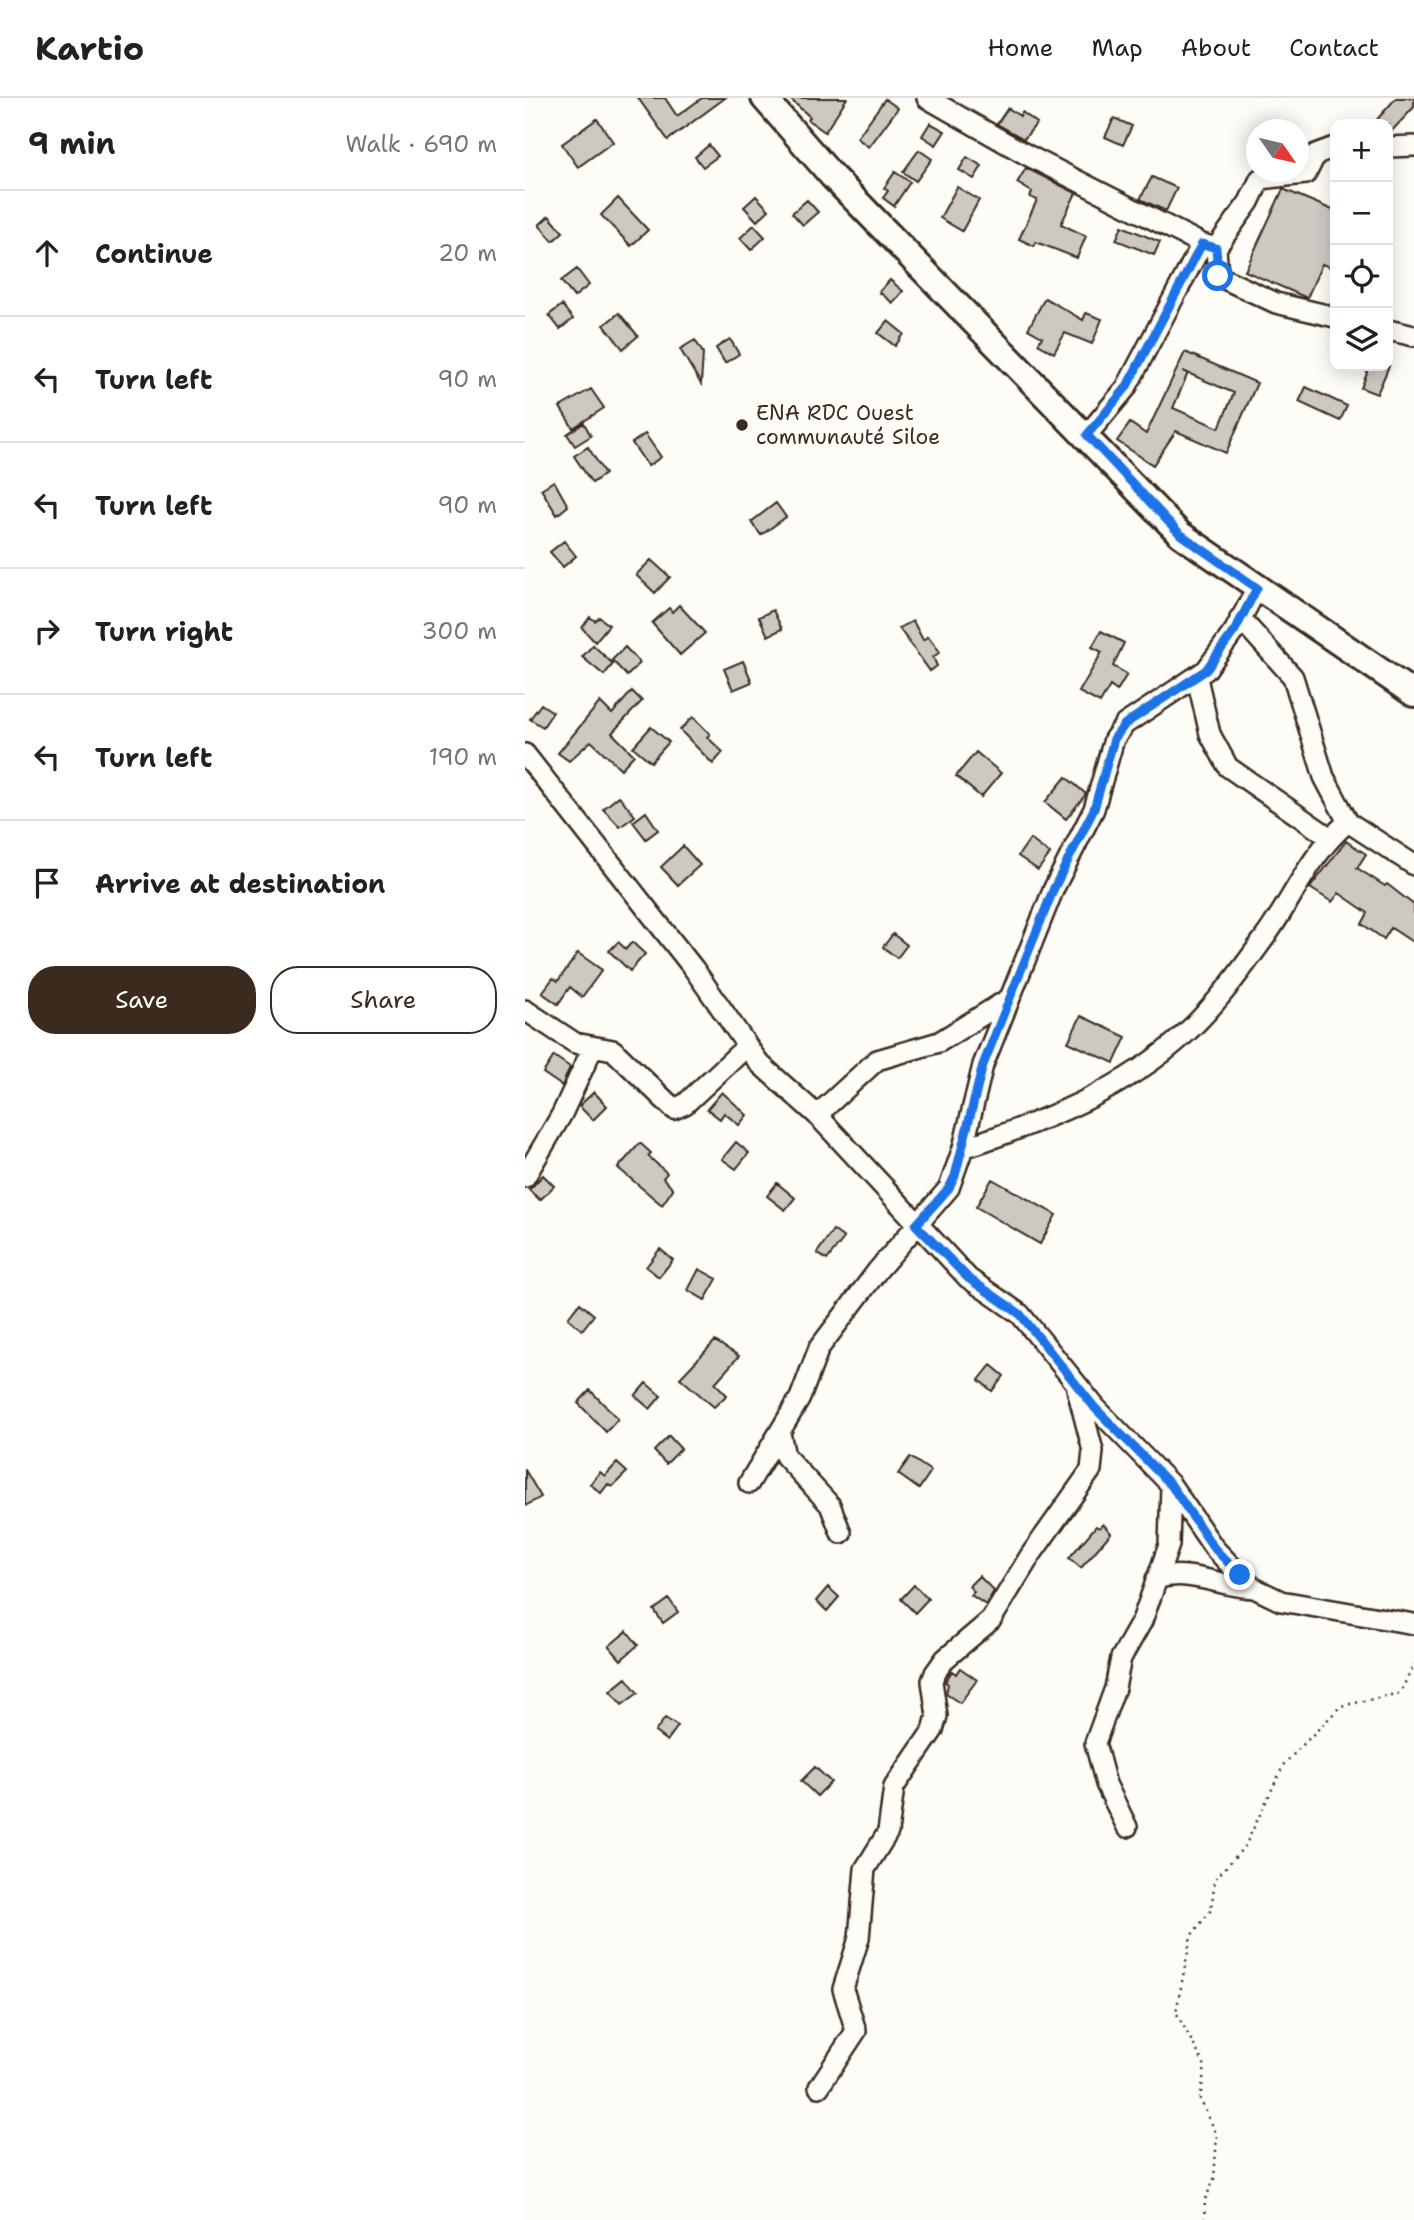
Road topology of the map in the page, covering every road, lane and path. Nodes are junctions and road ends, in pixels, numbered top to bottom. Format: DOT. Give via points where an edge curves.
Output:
graph roads {
  1 [pos="764,98"];
  2 [pos="927,98"];
  3 [pos="1393,146"];
  4 [pos="1414,146"];
  5 [pos="1330,149"];
  6 [pos="1209,246"];
  7 [pos="1330,316"];
  8 [pos="1393,331"];
  9 [pos="1414,335"];
  10 [pos="1087,435"];
  11 [pos="1257,588"];
  12 [pos="1240,618"];
  13 [pos="1198,678"];
  14 [pos="1414,694"];
  15 [pos="525,754"];
  16 [pos="1347,822"];
  17 [pos="1329,837"];
  18 [pos="1414,865"];
  19 [pos="1010,998"];
  20 [pos="525,1010"];
  21 [pos="593,1047"];
  22 [pos="746,1047"];
  23 [pos="817,1115"];
  24 [pos="963,1148"];
  25 [pos="525,1177"];
  26 [pos="916,1225"];
  27 [pos="1076,1384"];
  28 [pos="780,1433"];
  29 [pos="749,1483"];
  30 [pos="1171,1485"];
  31 [pos="841,1533"];
  32 [pos="1156,1579"];
  33 [pos="1254,1588"];
  34 [pos="1414,1624"];
  35 [pos="1414,1664"];
  36 [pos="1127,1827"];
  37 [pos="819,2087"];
  38 [pos="1204,2220"];
  1 -- 10 [label="main road" via="904,251"];
  2 -- 6 [label="street" via="1027,155"];
  3 -- 4 [label="street"];
  5 -- 6 [label="street" via="1316,154 1306,174 1260,179 1249,202"];
  6 -- 7 [label="street" via="1218,276 1276,303"];
  6 -- 10 [label="street" via="1126,388"];
  8 -- 9 [label="street"];
  10 -- 11 [label="main road" via="1180,534"];
  11 -- 12 [label="street"];
  11 -- 14 [label="main road"];
  12 -- 13 [label="street"];
  12 -- 16 [label="street" via="1293,677 1324,776"];
  13 -- 17 [label="street" via="1210,734 1228,767"];
  13 -- 19 [label="street" via="1125,724 1114,739 1094,809 1054,888"];
  15 -- 22 [label="street" via="694,969"];
  16 -- 17 [label="street"];
  16 -- 18 [label="street"];
  17 -- 24 [label="street" via="1263,941 1189,1030 1161,1054 1115,1085 1058,1113"];
  19 -- 23 [label="street" via="939,1042 877,1060"];
  19 -- 24 [label="street" via="983,1065"];
  20 -- 21 [label="street" via="575,1043"];
  21 -- 22 [label="street" via="613,1050 674,1109"];
  21 -- 25 [label="street" via="567,1105"];
  22 -- 23 [label="street"];
  23 -- 26 [label="street"];
  24 -- 26 [label="street" via="949,1188"];
  26 -- 27 [label="street" via="968,1278 1020,1314"];
  26 -- 28 [label="street" via="819,1349"];
  27 -- 30 [label="street"];
  27 -- 37 [label="street" via="1093,1451 1091,1470 991,1620 935,1673 937,1716 933,1730 894,1787 888,1832 865,1869 859,1938 843,1989 856,2031"];
  28 -- 29 [label="street"];
  28 -- 31 [label="street" via="785,1456 830,1505"];
  30 -- 32 [label="street" via="1170,1537"];
  30 -- 33 [label="street" via="1214,1548"];
  32 -- 33 [label="street" via="1185,1574"];
  32 -- 36 [label="street" via="1142,1621 1121,1658 1095,1743 1106,1784"];
  33 -- 34 [label="street" via="1305,1608"];
  35 -- 38 [label="path" via="1400,1693 1341,1706 1284,1764 1245,1846 1215,1879 1211,1910 1191,1936 1176,2012 1205,2066 1200,2099 1217,2135 1214,2179 1205,2200"];
}
